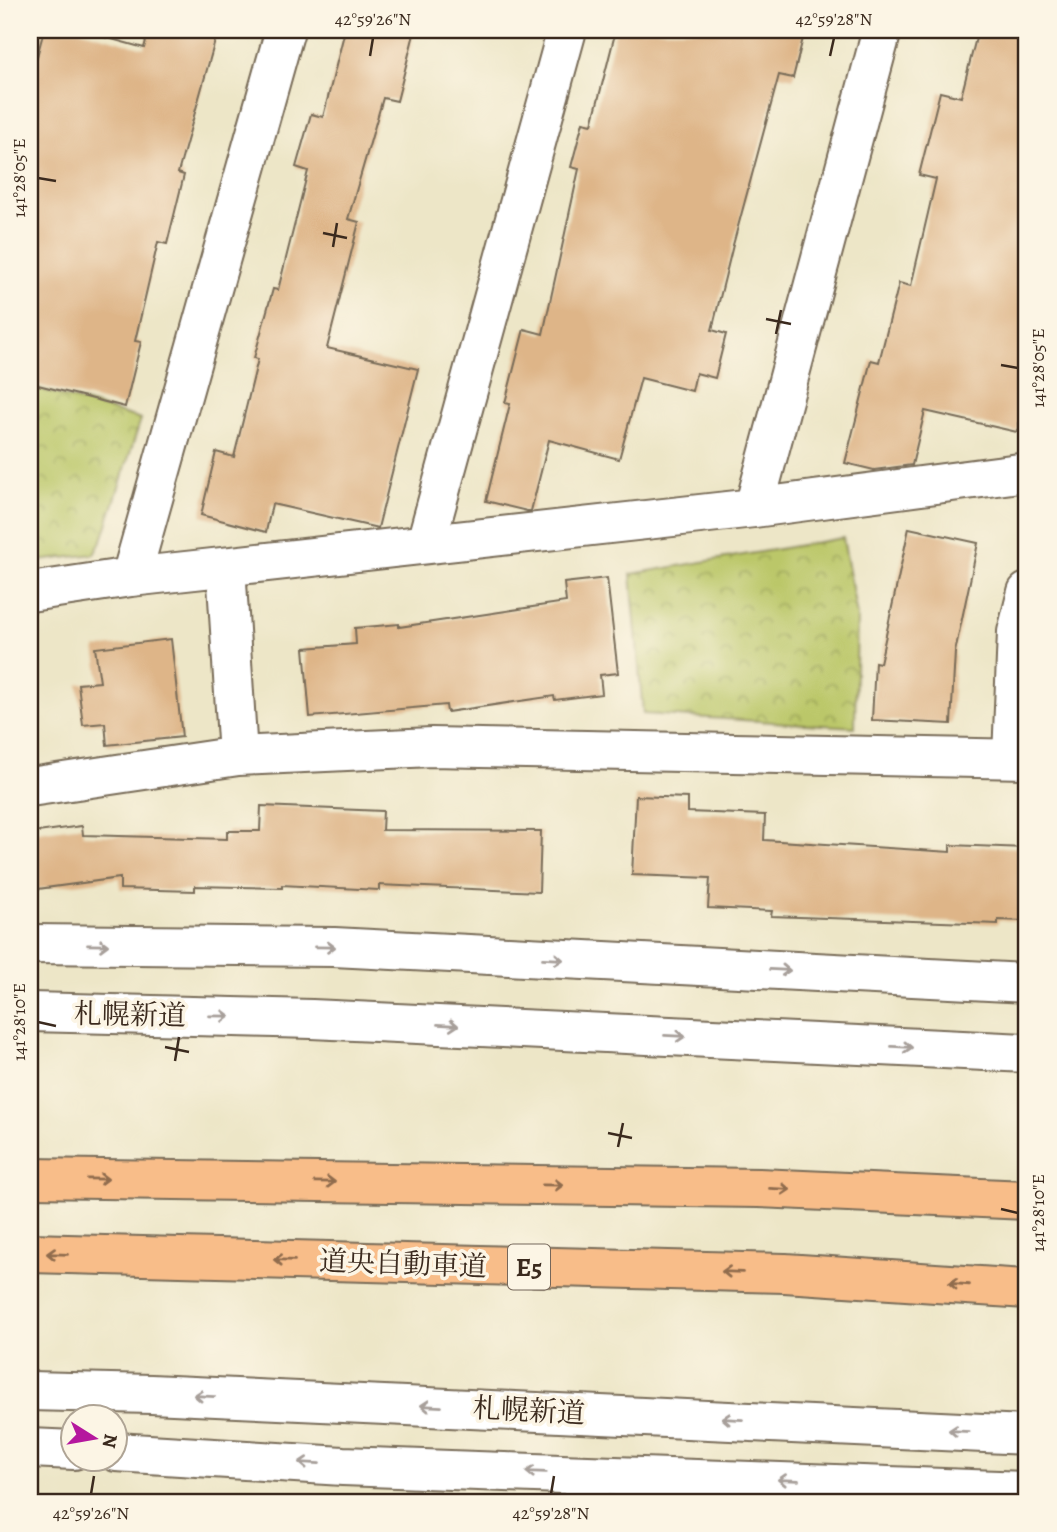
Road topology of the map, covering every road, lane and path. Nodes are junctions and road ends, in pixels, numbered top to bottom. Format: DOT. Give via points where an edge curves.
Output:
graph roads {
  1 [pos="285,30"];
  2 [pos="568,30"];
  3 [pos="882,30"];
  4 [pos="1027,472"];
  5 [pos="754,508"];
  6 [pos="426,544"];
  7 [pos="226,567"];
  8 [pos="131,577"];
  9 [pos="30,592"];
  10 [pos="1027,592"];
  11 [pos="238,755"];
  12 [pos="1019,759"];
  13 [pos="30,787"];
  14 [pos="30,944"];
  15 [pos="1027,983"];
  16 [pos="30,1012"];
  17 [pos="1027,1052"];
  18 [pos="30,1178"];
  19 [pos="1027,1200"];
  20 [pos="30,1253"];
  21 [pos="1027,1289"];
  22 [pos="30,1391"];
  23 [pos="1027,1435"];
  24 [pos="30,1448"];
  25 [pos="60,1449"];
  26 [pos="130,1453"];
  27 [pos="1027,1491"];
  1 -- 8 [label="street"];
  2 -- 6 [label="street"];
  3 -- 5 [label="street"];
  4 -- 5 [label="street"];
  5 -- 6 [label="street"];
  6 -- 7 [label="street"];
  7 -- 8 [label="street"];
  7 -- 11 [label="street"];
  8 -- 9 [label="street"];
  10 -- 12 [label="street" via="1017,632"];
  11 -- 12 [label="street" via="432,747"];
  11 -- 13 [label="street"];
  14 -- 15 [label="street, one-way" via="334,947"];
  16 -- 17 [label="street, 札幌新道, one-way" via="312,1018"];
  18 -- 19 [label="highway, one-way" via="759,1188"];
  21 -- 20 [label="highway, 道央自動車道 / E5, one-way" via="785,1273"];
  23 -- 22 [label="street, 札幌新道, one-way"];
  24 -- 25 [label="street"];
  27 -- 26 [label="street, one-way"];
}
